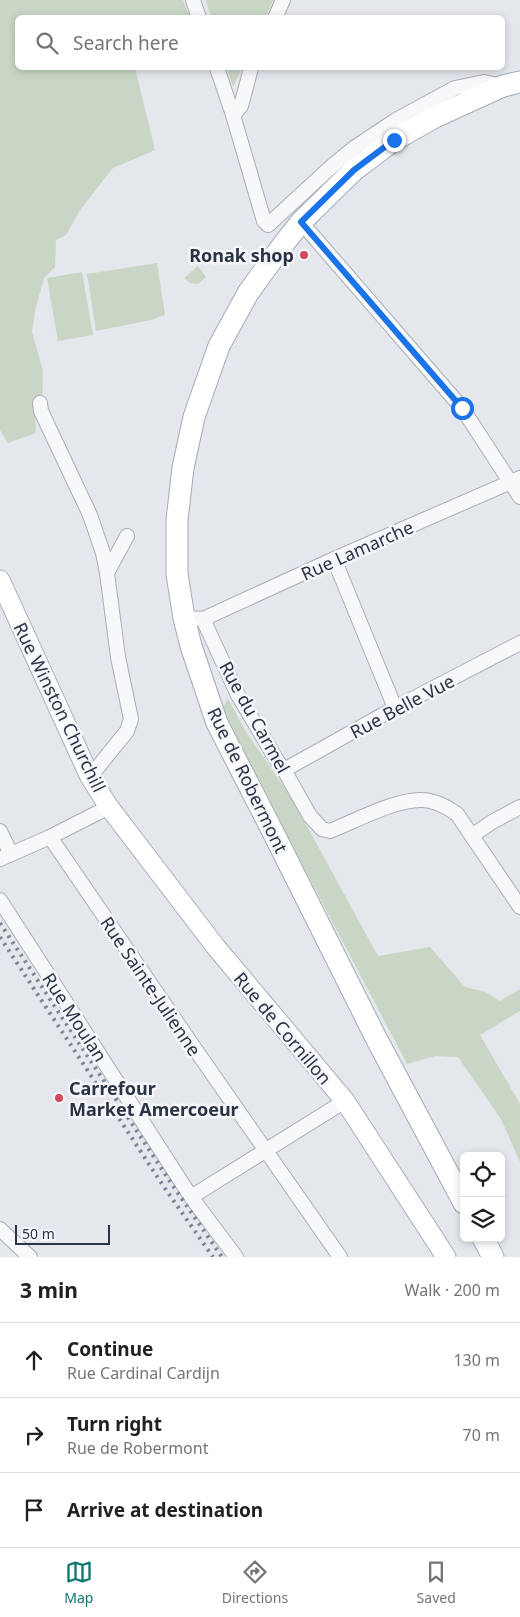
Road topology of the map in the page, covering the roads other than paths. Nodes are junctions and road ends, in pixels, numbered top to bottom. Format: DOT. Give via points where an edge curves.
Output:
graph roads {
  1 [pos="193,0"];
  2 [pos="283,0"];
  3 [pos="198,15"];
  4 [pos="276,15"];
  5 [pos="218,70"];
  6 [pos="250,70"];
  7 [pos="512,84"];
  8 [pos="233,115"];
  9 [pos="301,222"];
  10 [pos="40,404"];
  11 [pos="516,480"];
  12 [pos="520,497"];
  13 [pos="128,536"];
  14 [pos="334,559"];
  15 [pos="107,573"];
  16 [pos="0,580"];
  17 [pos="193,618"];
  18 [pos="520,643"];
  19 [pos="395,708"];
  20 [pos="284,770"];
  21 [pos="90,777"];
  22 [pos="109,807"];
  23 [pos="520,807"];
  24 [pos="0,831"];
  25 [pos="473,835"];
  26 [pos="50,837"];
  27 [pos="6,857"];
  28 [pos="0,900"];
  29 [pos="520,907"];
  30 [pos="345,1101"];
  31 [pos="265,1149"];
  32 [pos="191,1197"];
  33 [pos="461,1197"];
  34 [pos="0,1229"];
  35 [pos="485,1242"];
  36 [pos="30,1257"];
  37 [pos="236,1257"];
  38 [pos="340,1257"];
  39 [pos="446,1257"];
  40 [pos="493,1257"];
  1 -- 3 [label="street"];
  2 -- 4 [label="street"];
  5 -- 8 [label="street"];
  6 -- 8 [label="street" via="241,106"];
  7 -- 8 [label="street" via="484,82 455,88 396,120 330,167 268,225 264,221"];
  7 -- 9 [label="main road, Rue de Robermont" via="435,117 394,140 354,170"];
  9 -- 11 [label="street" via="462,408"];
  9 -- 17 [label="main road, Rue de Robermont" via="248,293 219,346 194,417 178,495 177,520 177,574"];
  10 -- 15 [label="street" via="90,515"];
  11 -- 12 [label="street"];
  11 -- 14 [label="street, Rue Lamarche"];
  13 -- 15 [label="street"];
  14 -- 17 [label="street, Rue Lamarche"];
  14 -- 19 [label="street"];
  15 -- 21 [label="street" via="118,657 131,718 127,731"];
  16 -- 21 [label="main road, Rue Winston Churchill"];
  17 -- 20 [label="street, Rue du Carmel"];
  17 -- 33 [label="main road, Rue de Robermont" via="191,646 217,723 376,1038"];
  18 -- 19 [label="street, Rue Belle Vue"];
  19 -- 20 [label="street, Rue Belle Vue"];
  20 -- 25 [label="street, Rue du Carmel" via="310,816 322,829 330,830 394,805 423,799 449,808"];
  21 -- 22 [label="main road, Rue Winston Churchill"];
  22 -- 26 [label="street"];
  22 -- 30 [label="main road, Rue de Cornillon" via="215,946"];
  23 -- 25 [label="street"];
  24 -- 27 [label="street"];
  25 -- 29 [label="street"];
  26 -- 27 [label="street"];
  26 -- 31 [label="street, Rue Sainte-Julienne"];
  28 -- 32 [label="street, Rue Moulan"];
  30 -- 31 [label="street"];
  30 -- 39 [label="main road, Rue de Cornillon"];
  31 -- 32 [label="street"];
  31 -- 38 [label="street, Rue Sainte-Julienne"];
  32 -- 37 [label="street, Rue Moulan"];
  34 -- 36 [label="street"];
  35 -- 40 [label="main road"];
}
